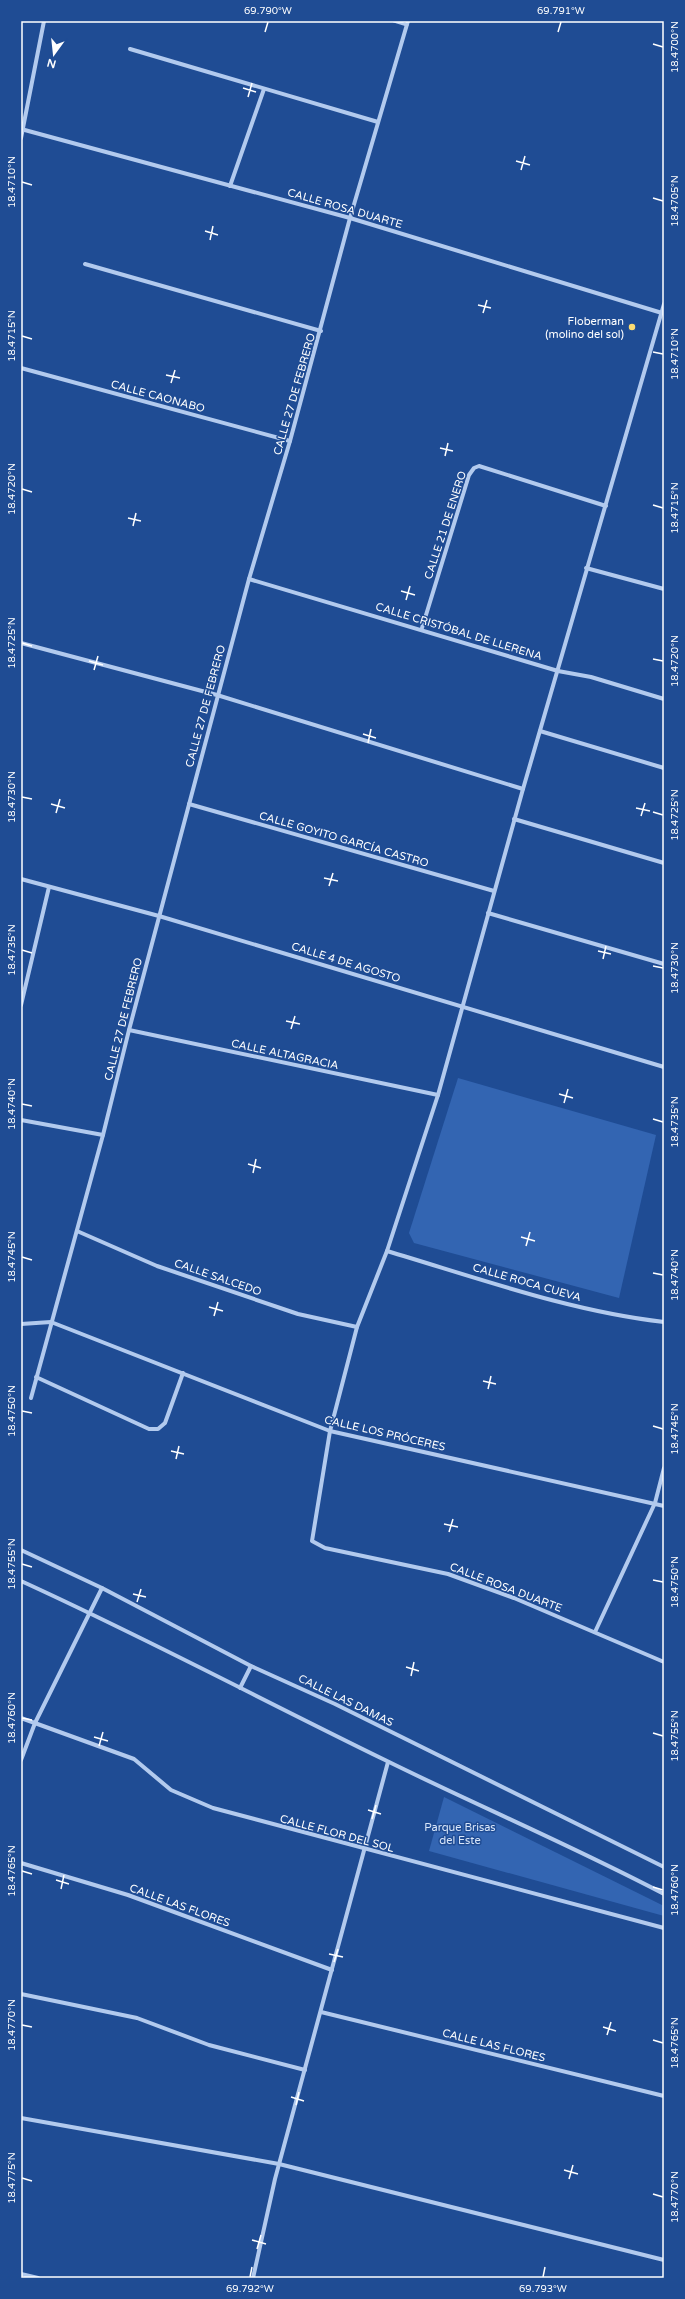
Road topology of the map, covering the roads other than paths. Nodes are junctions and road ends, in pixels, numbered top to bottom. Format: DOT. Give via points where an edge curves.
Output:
graph roads {
  1 [pos="44,21"];
  2 [pos="394,21"];
  3 [pos="407,23"];
  4 [pos="130,49"];
  5 [pos="264,89"];
  6 [pos="378,122"];
  7 [pos="22,130"];
  8 [pos="21,138"];
  9 [pos="230,186"];
  10 [pos="350,218"];
  11 [pos="85,264"];
  12 [pos="664,304"];
  13 [pos="662,313"];
  14 [pos="321,331"];
  15 [pos="21,368"];
  16 [pos="290,441"];
  17 [pos="606,506"];
  18 [pos="586,568"];
  19 [pos="248,579"];
  20 [pos="664,589"];
  21 [pos="422,628"];
  22 [pos="21,643"];
  23 [pos="558,670"];
  24 [pos="217,695"];
  25 [pos="664,699"];
  26 [pos="540,731"];
  27 [pos="664,768"];
  28 [pos="523,789"];
  29 [pos="189,804"];
  30 [pos="514,819"];
  31 [pos="664,862"];
  32 [pos="21,879"];
  33 [pos="49,887"];
  34 [pos="494,892"];
  35 [pos="488,913"];
  36 [pos="159,916"];
  37 [pos="664,964"];
  38 [pos="21,1005"];
  39 [pos="462,1006"];
  40 [pos="129,1030"];
  41 [pos="664,1067"];
  42 [pos="438,1095"];
  43 [pos="21,1120"];
  44 [pos="103,1135"];
  45 [pos="77,1231"];
  46 [pos="387,1251"];
  47 [pos="51,1322"];
  48 [pos="664,1322"];
  49 [pos="21,1324"];
  50 [pos="357,1327"];
  51 [pos="183,1373"];
  52 [pos="36,1377"];
  53 [pos="31,1398"];
  54 [pos="330,1431"];
  55 [pos="664,1468"];
  56 [pos="654,1503"];
  57 [pos="664,1506"];
  58 [pos="21,1550"];
  59 [pos="21,1581"];
  60 [pos="102,1588"];
  61 [pos="90,1612"];
  62 [pos="595,1632"];
  63 [pos="664,1662"];
  64 [pos="251,1666"];
  65 [pos="240,1688"];
  66 [pos="21,1718"];
  67 [pos="35,1723"];
  68 [pos="21,1760"];
  69 [pos="388,1762"];
  70 [pos="364,1850"];
  71 [pos="21,1863"];
  72 [pos="664,1867"];
  73 [pos="664,1894"];
  74 [pos="664,1928"];
  75 [pos="332,1970"];
  76 [pos="21,1994"];
  77 [pos="321,2012"];
  78 [pos="305,2070"];
  79 [pos="664,2096"];
  80 [pos="21,2118"];
  81 [pos="279,2164"];
  82 [pos="664,2260"];
  83 [pos="21,2274"];
  84 [pos="38,2278"];
  85 [pos="253,2278"];
  1 -- 7 [label="street"];
  2 -- 3 [label="lane"];
  3 -- 6 [label="street, CALLE 27 DE FEBRERO"];
  4 -- 5 [label="street"];
  5 -- 6 [label="street"];
  5 -- 9 [label="street"];
  6 -- 10 [label="street, CALLE 27 DE FEBRERO"];
  7 -- 8 [label="street"];
  7 -- 9 [label="street, CALLE ROSA DUARTE"];
  9 -- 10 [label="street, CALLE ROSA DUARTE"];
  10 -- 13 [label="street, CALLE ROSA DUARTE"];
  10 -- 14 [label="street, CALLE 27 DE FEBRERO"];
  11 -- 14 [label="street"];
  12 -- 13 [label="street"];
  13 -- 17 [label="street"];
  14 -- 16 [label="street, CALLE 27 DE FEBRERO"];
  15 -- 16 [label="street, CALLE CAONABO"];
  16 -- 19 [label="street, CALLE 27 DE FEBRERO"];
  17 -- 18 [label="street"];
  17 -- 21 [label="street, CALLE 21 DE ENERO" via="479,466 474,468"];
  18 -- 20 [label="street"];
  18 -- 23 [label="street"];
  19 -- 21 [label="street, CALLE CRISTÓBAL DE LLERENA"];
  19 -- 24 [label="street, CALLE 27 DE FEBRERO"];
  21 -- 23 [label="street, CALLE CRISTÓBAL DE LLERENA"];
  22 -- 24 [label="street"];
  23 -- 25 [label="street, CALLE CRISTÓBAL DE LLERENA"];
  23 -- 26 [label="street"];
  24 -- 28 [label="street"];
  24 -- 29 [label="street, CALLE 27 DE FEBRERO"];
  26 -- 27 [label="street"];
  26 -- 28 [label="street"];
  28 -- 30 [label="street"];
  29 -- 34 [label="street, CALLE GOYITO GARCÍA CASTRO"];
  29 -- 36 [label="street, CALLE 27 DE FEBRERO"];
  30 -- 31 [label="street"];
  30 -- 34 [label="street"];
  32 -- 33 [label="street, CALLE 4 DE AGOSTO"];
  33 -- 36 [label="street, CALLE 4 DE AGOSTO"];
  33 -- 38 [label="street"];
  34 -- 35 [label="street"];
  35 -- 37 [label="street"];
  35 -- 39 [label="street"];
  36 -- 39 [label="street, CALLE 4 DE AGOSTO"];
  36 -- 40 [label="street, CALLE 27 DE FEBRERO"];
  39 -- 41 [label="street, CALLE 4 DE AGOSTO"];
  39 -- 42 [label="street"];
  40 -- 42 [label="street, CALLE ALTAGRACIA"];
  40 -- 44 [label="street, CALLE 27 DE FEBRERO"];
  42 -- 46 [label="street"];
  43 -- 44 [label="street"];
  44 -- 45 [label="street, CALLE 27 DE FEBRERO"];
  45 -- 47 [label="street, CALLE 27 DE FEBRERO"];
  45 -- 50 [label="street, CALLE SALCEDO" via="157,1266 298,1314"];
  46 -- 48 [label="street, CALLE ROCA CUEVA" via="549,1300 625,1317"];
  46 -- 50 [label="street"];
  47 -- 49 [label="street, CALLE LOS PRÓCERES"];
  47 -- 51 [label="street, CALLE LOS PRÓCERES"];
  47 -- 52 [label="street, CALLE 27 DE FEBRERO"];
  50 -- 54 [label="street"];
  51 -- 52 [label="street" via="165,1423 158,1429 149,1429"];
  51 -- 54 [label="street, CALLE LOS PRÓCERES"];
  52 -- 53 [label="street, CALLE 27 DE FEBRERO"];
  54 -- 56 [label="street, CALLE LOS PRÓCERES"];
  54 -- 62 [label="street, CALLE ROSA DUARTE" via="312,1541 325,1548 448,1574"];
  55 -- 56 [label="street"];
  56 -- 57 [label="street, CALLE LOS PRÓCERES"];
  56 -- 62 [label="street"];
  58 -- 60 [label="street, CALLE LAS DAMAS"];
  59 -- 61 [label="street"];
  60 -- 61 [label="street"];
  60 -- 64 [label="street, CALLE LAS DAMAS"];
  61 -- 65 [label="street"];
  61 -- 67 [label="street"];
  62 -- 63 [label="street, CALLE ROSA DUARTE"];
  64 -- 65 [label="street"];
  64 -- 72 [label="street, CALLE LAS DAMAS" via="335,1704"];
  65 -- 69 [label="street"];
  66 -- 67 [label="street, CALLE FLOR DEL SOL"];
  67 -- 68 [label="street"];
  67 -- 70 [label="street, CALLE FLOR DEL SOL" via="134,1759 172,1790 213,1808"];
  69 -- 70 [label="street"];
  69 -- 73 [label="street" via="613,1867"];
  70 -- 74 [label="street, CALLE FLOR DEL SOL"];
  70 -- 75 [label="street"];
  71 -- 75 [label="street, CALLE LAS FLORES" via="128,1896"];
  75 -- 77 [label="street"];
  76 -- 78 [label="street" via="137,2018 208,2045"];
  77 -- 78 [label="street"];
  77 -- 79 [label="street, CALLE LAS FLORES"];
  78 -- 81 [label="street"];
  80 -- 81 [label="street"];
  81 -- 82 [label="street"];
  81 -- 85 [label="street"];
  83 -- 84 [label="street"];
}
